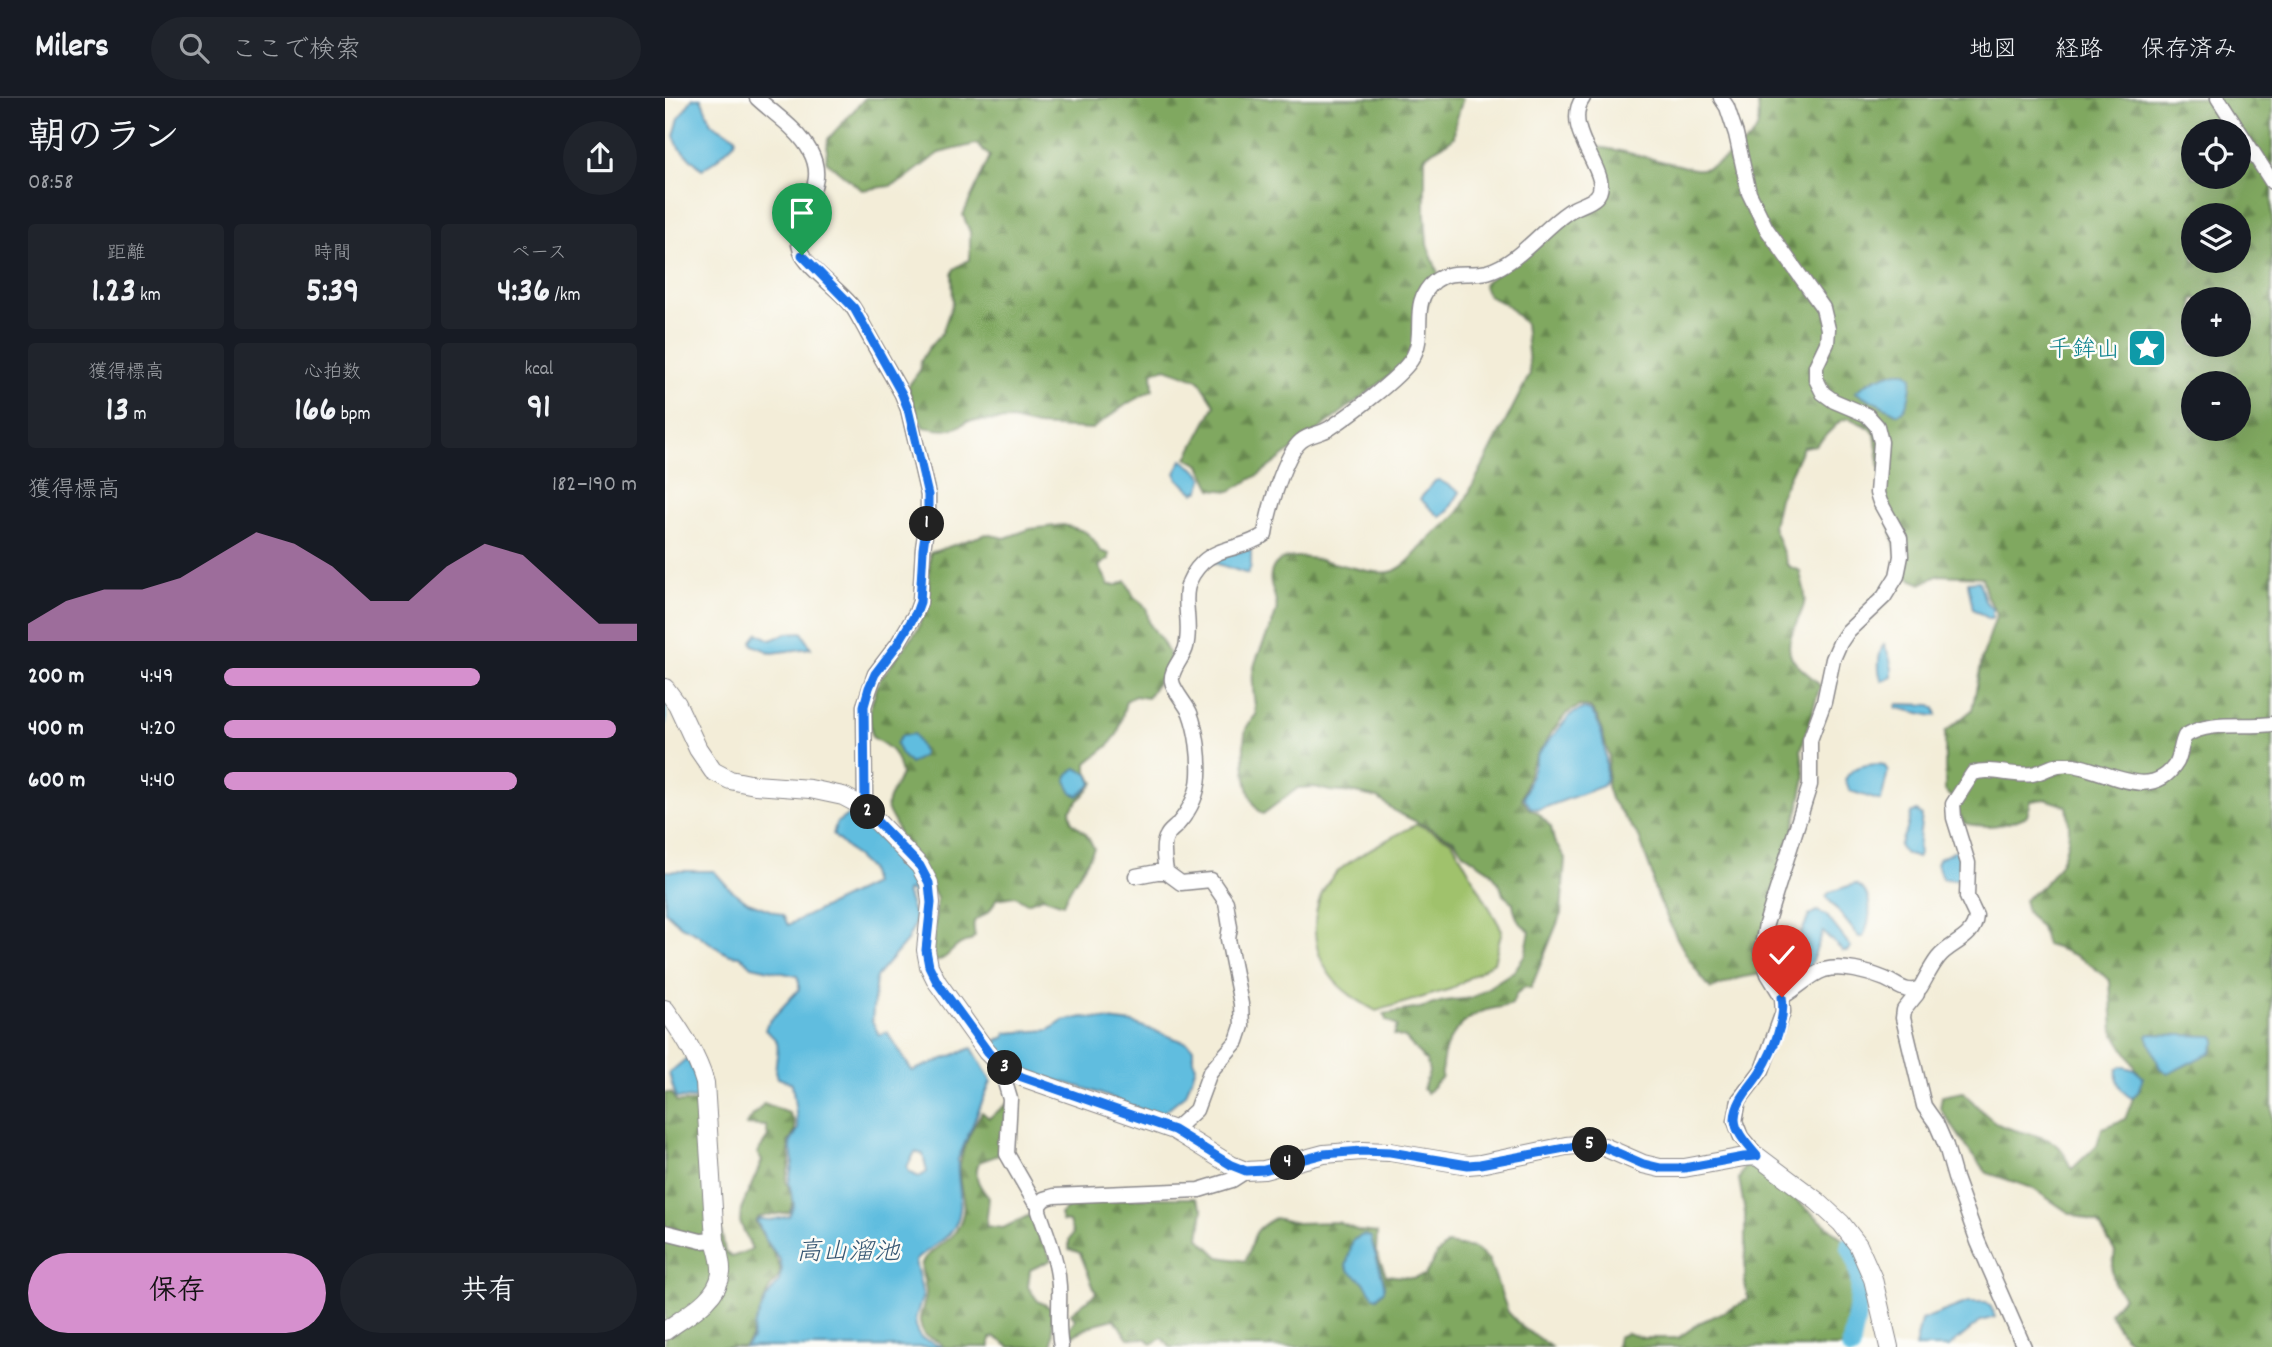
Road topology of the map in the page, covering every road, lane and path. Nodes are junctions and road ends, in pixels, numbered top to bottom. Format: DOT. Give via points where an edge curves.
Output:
graph roads {
  1 [pos="757,98"];
  2 [pos="780,98"];
  3 [pos="1586,98"];
  4 [pos="1721,98"];
  5 [pos="2218,98"];
  6 [pos="771,111"];
  7 [pos="2272,182"];
  8 [pos="665,688"];
  9 [pos="2272,724"];
  10 [pos="862,806"];
  11 [pos="1165,872"];
  12 [pos="1136,876"];
  13 [pos="1917,994"];
  14 [pos="1782,997"];
  15 [pos="665,1009"];
  16 [pos="1007,1069"];
  17 [pos="1174,1130"];
  18 [pos="1757,1156"];
  19 [pos="1246,1171"];
  20 [pos="1039,1205"];
  21 [pos="665,1232"];
  22 [pos="715,1240"];
  23 [pos="665,1331"];
  24 [pos="1061,1347"];
  25 [pos="1889,1347"];
  26 [pos="2024,1347"];
  1 -- 6 [label="street"];
  2 -- 6 [label="street"];
  3 -- 11 [label="street" via="1579,105 1578,130 1598,172 1596,197 1568,211 1501,265 1487,272 1442,276 1435,282 1422,297 1416,347 1402,371 1341,421 1301,440 1267,515 1265,534 1211,556 1188,580 1186,649 1172,681 1190,714 1199,775 1191,806 1166,836"];
  4 -- 14 [label="street" via="1737,134 1749,193 1766,228 1823,308 1827,343 1816,366 1816,379 1833,401 1867,415 1877,426 1881,442 1877,493 1899,538 1901,556 1897,576 1884,597 1840,643 1810,740 1810,785 1761,952"];
  5 -- 7 [label="street"];
  6 -- 10 [label="street" via="801,138 815,163 812,194 798,225 802,255 854,308 902,394 928,495 920,602 875,674 864,706"];
  8 -- 10 [label="main road" via="713,771 755,785 843,796"];
  9 -- 14 [label="street" via="2213,726 2192,732 2185,736 2169,772 2148,782 2058,764 2032,774 1985,770 1973,774 1953,804 1968,863 1967,897 1976,916 1963,940 1940,955 1916,991 1837,968 1823,970"];
  10 -- 16 [label="main road" via="920,866 929,883 931,903 926,950 929,966 988,1052"];
  11 -- 12 [label="street"];
  11 -- 17 [label="street" via="1181,883 1211,880 1226,902 1242,1026 1237,1041 1210,1072 1196,1110"];
  13 -- 26 [label="street" via="1903,1018 1924,1107 1946,1146 1978,1242"];
  14 -- 18 [label="street" via="1783,1012 1773,1043 1762,1070 1739,1100 1735,1121 1741,1138"];
  15 -- 22 [label="main road" via="700,1064 705,1083"];
  16 -- 17 [label="main road"];
  16 -- 20 [label="street" via="1007,1154"];
  17 -- 19 [label="main road"];
  18 -- 19 [label="main road" via="1660,1168 1586,1144 1468,1165 1362,1151 1324,1154"];
  18 -- 25 [label="main road" via="1825,1208 1859,1245 1873,1279"];
  19 -- 20 [label="street" via="1199,1190 1054,1196"];
  20 -- 24 [label="street" via="1059,1284"];
  21 -- 22 [label="street"];
  22 -- 23 [label="main road" via="721,1275 715,1289"];
}
